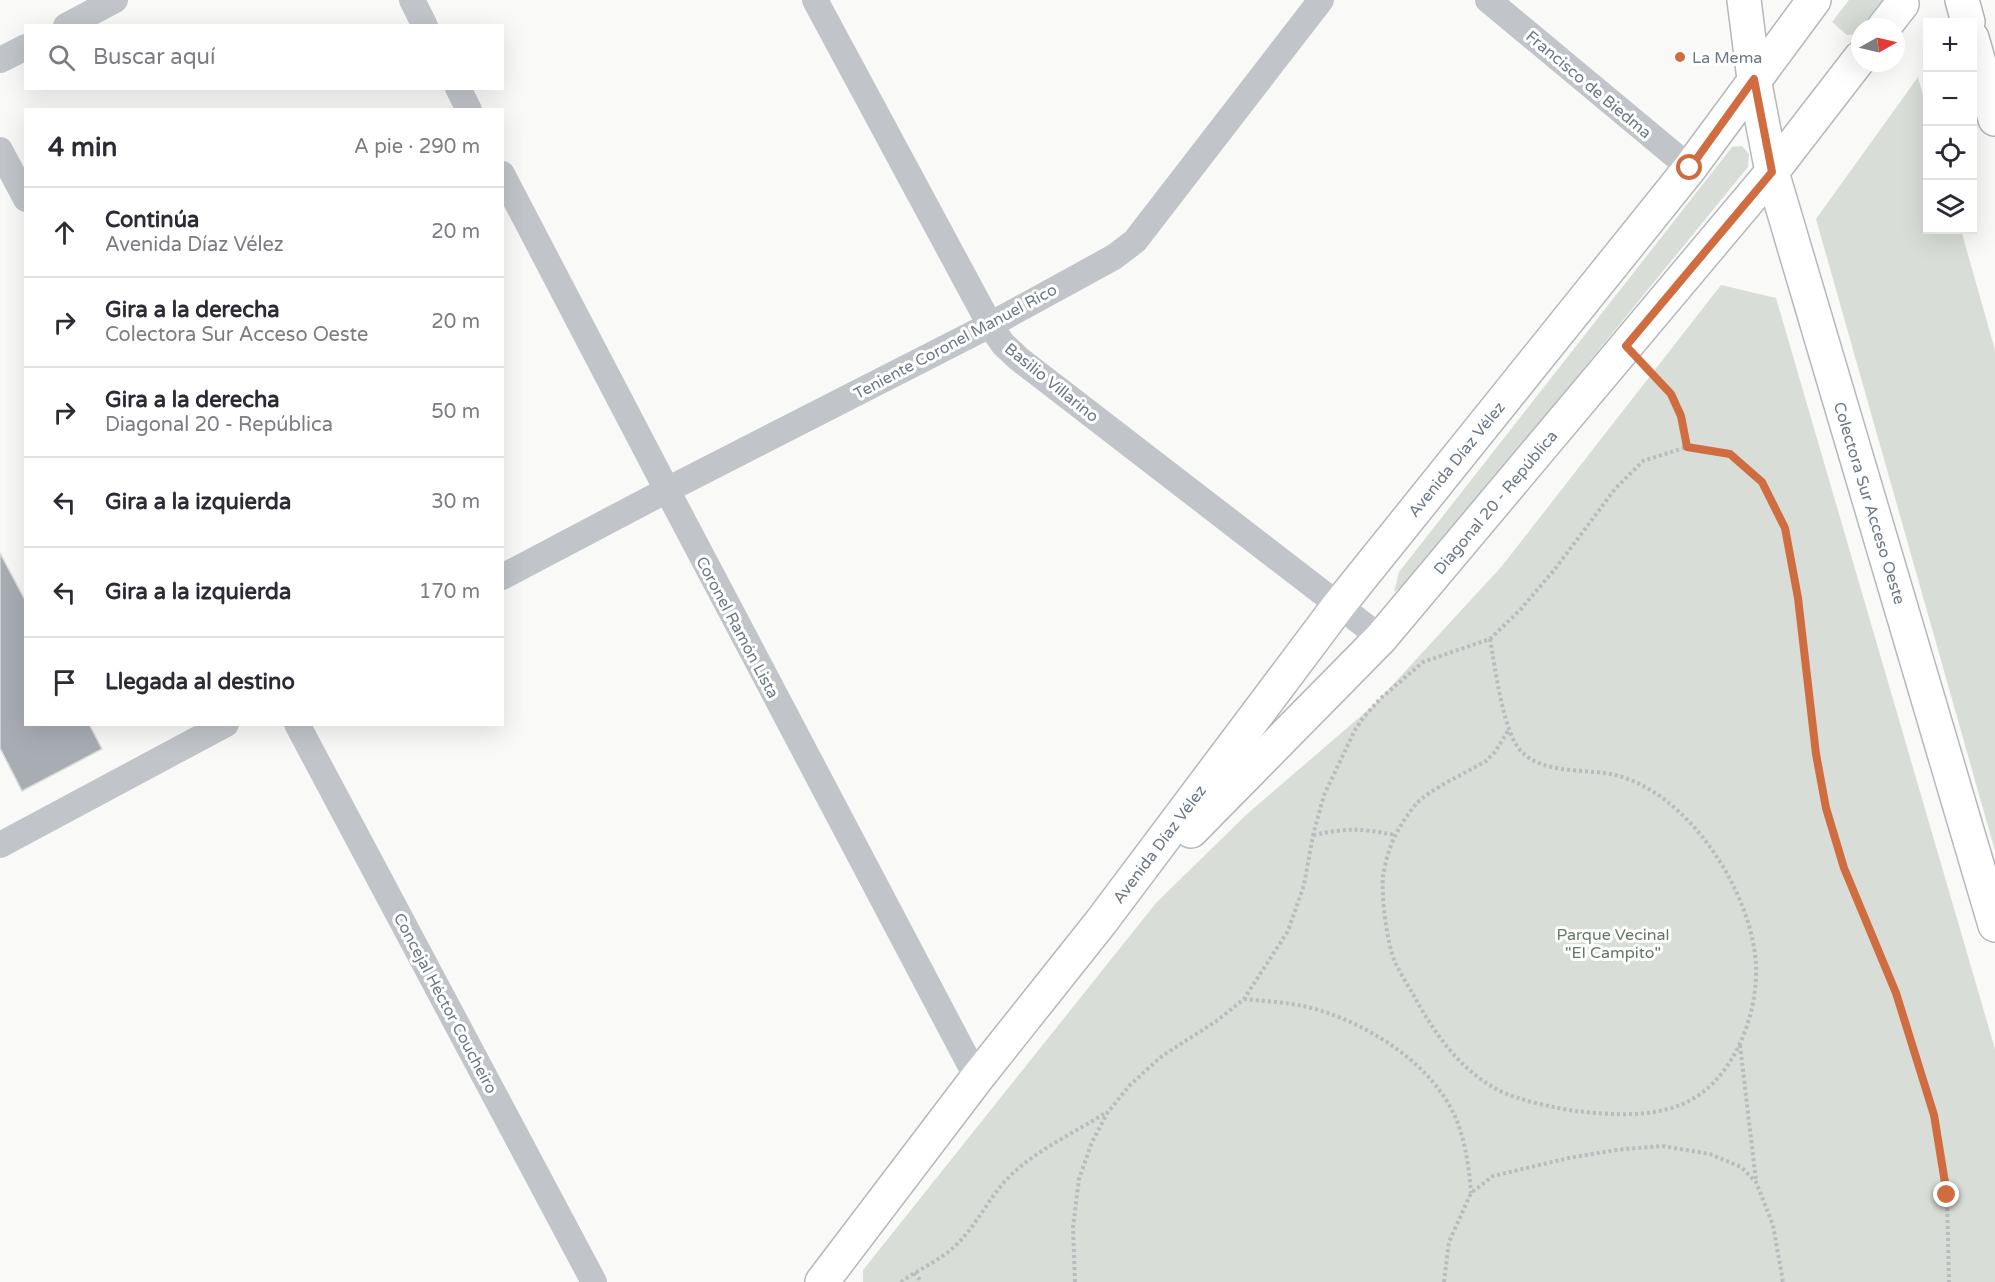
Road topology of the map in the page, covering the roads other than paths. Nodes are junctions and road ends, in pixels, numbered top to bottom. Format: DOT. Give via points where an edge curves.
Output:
graph roads {
  1 [pos="115,0"];
  2 [pos="815,0"];
  3 [pos="1321,0"];
  4 [pos="1488,0"];
  5 [pos="1744,0"];
  6 [pos="1814,0"];
  7 [pos="1962,0"];
  8 [pos="413,1"];
  9 [pos="1967,18"];
  10 [pos="70,24"];
  11 [pos="424,24"];
  12 [pos="24,48"];
  13 [pos="1977,56"];
  14 [pos="0,60"];
  15 [pos="1851,70"];
  16 [pos="1754,79"];
  17 [pos="459,90"];
  18 [pos="468,108"];
  19 [pos="1995,119"];
  20 [pos="0,150"];
  21 [pos="1690,168"];
  22 [pos="1772,172"];
  23 [pos="504,178"];
  24 [pos="24,195"];
  25 [pos="990,325"];
  26 [pos="667,490"];
  27 [pos="504,576"];
  28 [pos="1339,605"];
  29 [pos="1381,638"];
  30 [pos="222,726"];
  31 [pos="298,726"];
  32 [pos="0,845"];
  33 [pos="1101,922"];
  34 [pos="1995,925"];
  35 [pos="977,1078"];
  36 [pos="594,1282"];
  37 [pos="822,1282"];
  1 -- 10 [label="street"];
  2 -- 25 [label="street, Basilio Villarino"];
  3 -- 25 [label="street, Teniente Coronel Manuel Rico" via="1135,241 1114,257"];
  4 -- 21 [label="street, Francisco de Biedma"];
  5 -- 16 [label="main road, Colectora Sur Acceso Oeste"];
  6 -- 16 [label="main road, Avenida Díaz Vélez"];
  7 -- 9 [label="main road"];
  8 -- 11 [label="street"];
  12 -- 14 [label="street"];
  13 -- 19 [label="main road"];
  15 -- 22 [label="main road, Diagonal 20 - República"];
  16 -- 21 [label="main road, Avenida Díaz Vélez"];
  16 -- 22 [label="main road, Colectora Sur Acceso Oeste"];
  17 -- 18 [label="street"];
  20 -- 24 [label="street"];
  21 -- 28 [label="main road, Avenida Díaz Vélez"];
  22 -- 29 [label="main road, Diagonal 20 - República"];
  22 -- 34 [label="main road, Colectora Sur Acceso Oeste"];
  23 -- 26 [label="street, Coronel Ramón Lista"];
  25 -- 26 [label="street, Teniente Coronel Manuel Rico"];
  25 -- 28 [label="street, Basilio Villarino" via="1020,359"];
  26 -- 27 [label="street, Teniente Coronel Manuel Rico"];
  26 -- 35 [label="street, Coronel Ramón Lista"];
  28 -- 29 [label="street, Basilio Villarino"];
  28 -- 33 [label="main road, Avenida Díaz Vélez"];
  29 -- 33 [label="main road, Diagonal 20 - República"];
  30 -- 32 [label="street"];
  31 -- 36 [label="street, Concejal Héctor Coucheiro"];
  33 -- 35 [label="main road"];
  35 -- 37 [label="main road"];
}
